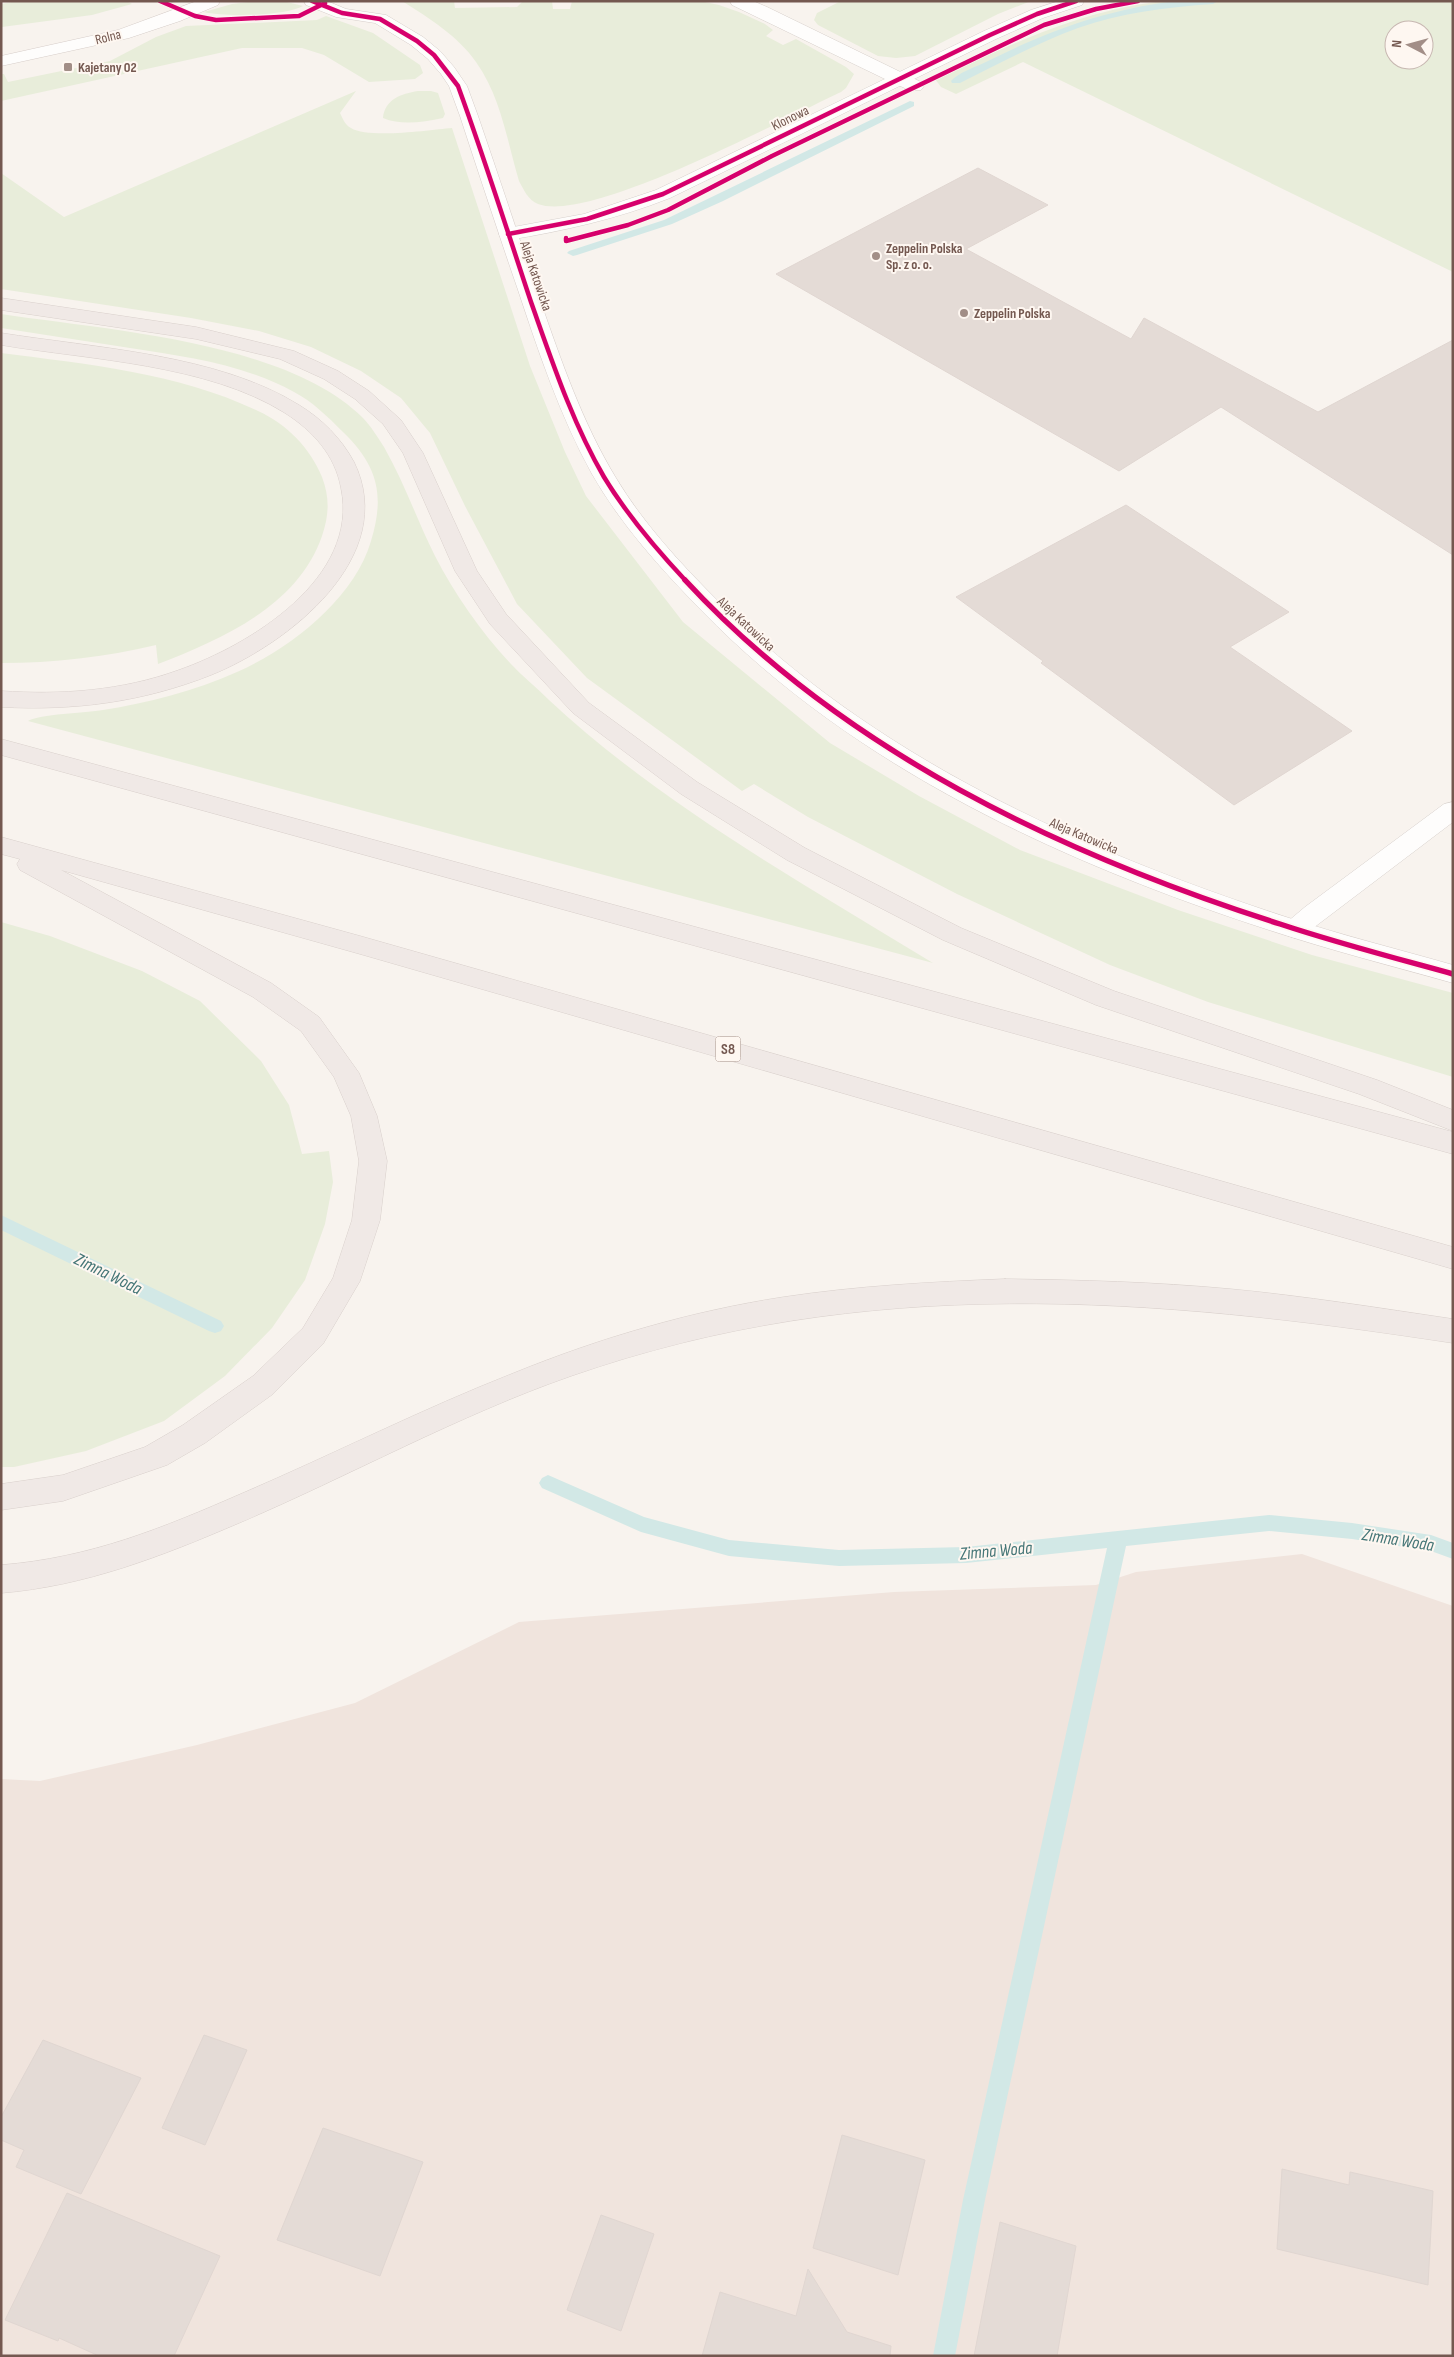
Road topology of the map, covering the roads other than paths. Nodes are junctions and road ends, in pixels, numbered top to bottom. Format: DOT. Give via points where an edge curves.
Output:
graph roads {
  1 [pos="162,1"];
  2 [pos="212,1"];
  3 [pos="312,1"];
  4 [pos="368,1"];
  5 [pos="738,1"];
  6 [pos="1076,1"];
  7 [pos="144,9"];
  8 [pos="380,19"];
  9 [pos="1,61"];
  10 [pos="898,79"];
  11 [pos="916,86"];
  12 [pos="508,234"];
  13 [pos="1,304"];
  14 [pos="1,339"];
  15 [pos="1,699"];
  16 [pos="1,747"];
  17 [pos="1453,810"];
  18 [pos="1,845"];
  19 [pos="1,850"];
  20 [pos="1296,929"];
  21 [pos="1453,974"];
  22 [pos="1453,1121"];
  23 [pos="1453,1143"];
  24 [pos="1453,1258"];
  25 [pos="1453,1331"];
  26 [pos="1,1497"];
  27 [pos="1,1579"];
  1 -- 7 [label="street"];
  2 -- 9 [label="street, Rolna" via="124,34"];
  3 -- 8 [label="street, Aleja Katowicka" via="342,13"];
  4 -- 8 [label="street, Aleja Katowicka"];
  5 -- 10 [label="street" via="773,15"];
  6 -- 10 [label="street, Klonowa" via="1037,14"];
  8 -- 12 [label="street, Aleja Katowicka" via="434,55 458,86"];
  10 -- 11 [label="street"];
  10 -- 12 [label="street, Klonowa" via="634,206 586,220"];
  12 -- 20 [label="street, Aleja Katowicka" via="552,363 574,418 604,476 657,551 740,638 820,703 953,787 1076,848 1206,899"];
  13 -- 22 [label="highway" via="196,333 287,355 331,375 392,420 413,452 466,571 498,620 581,708 689,788 796,854 952,934 1106,998 1368,1087"];
  14 -- 15 [label="highway" via="184,368 250,387 316,426 335,447 355,493 355,519 338,564 326,582 271,633 228,658 134,692 79,700"];
  16 -- 23 [label="highway"];
  17 -- 20 [label="street"];
  18 -- 24 [label="highway, S8"];
  19 -- 26 [label="highway" via="262,990 310,1024 346,1073 364,1116 373,1161 366,1220 346,1280 313,1336 263,1385 194,1434 156,1456 63,1488"];
  20 -- 21 [label="street, Aleja Katowicka"];
  25 -- 27 [label="highway" via="1264,1304 1073,1289 890,1295 797,1306 720,1320 564,1366 438,1418 268,1497 138,1552 28,1578"];
}
